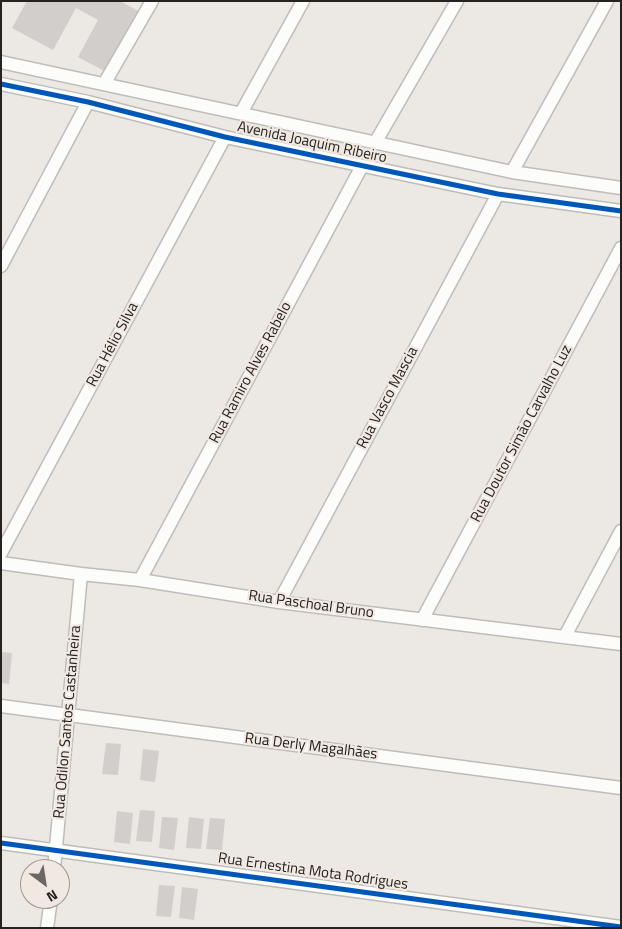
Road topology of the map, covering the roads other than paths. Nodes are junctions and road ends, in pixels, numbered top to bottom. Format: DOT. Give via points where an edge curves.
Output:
graph roads {
  1 [pos="152,1"];
  2 [pos="304,1"];
  3 [pos="456,1"];
  4 [pos="606,1"];
  5 [pos="1,62"];
  6 [pos="1,84"];
  7 [pos="104,84"];
  8 [pos="88,102"];
  9 [pos="240,113"];
  10 [pos="225,137"];
  11 [pos="375,143"];
  12 [pos="362,166"];
  13 [pos="512,172"];
  14 [pos="621,188"];
  15 [pos="498,194"];
  16 [pos="621,211"];
  17 [pos="621,248"];
  18 [pos="1,266"];
  19 [pos="621,531"];
  20 [pos="1,553"];
  21 [pos="1,563"];
  22 [pos="81,574"];
  23 [pos="140,580"];
  24 [pos="279,602"];
  25 [pos="422,620"];
  26 [pos="565,636"];
  27 [pos="621,644"];
  28 [pos="1,706"];
  29 [pos="68,715"];
  30 [pos="621,788"];
  31 [pos="1,843"];
  32 [pos="57,850"];
  33 [pos="56,859"];
  34 [pos="50,909"];
  35 [pos="621,927"];
  36 [pos="47,928"];
  1 -- 7 [label="street"];
  2 -- 9 [label="street"];
  3 -- 11 [label="street"];
  4 -- 13 [label="street"];
  5 -- 7 [label="street, Avenida Joaquim Ribeiro"];
  6 -- 8 [label="street, Avenida Joaquim Ribeiro"];
  7 -- 9 [label="street, Avenida Joaquim Ribeiro"];
  8 -- 10 [label="street, Avenida Joaquim Ribeiro"];
  8 -- 18 [label="street"];
  9 -- 11 [label="street, Avenida Joaquim Ribeiro"];
  10 -- 12 [label="street, Avenida Joaquim Ribeiro"];
  10 -- 20 [label="street, Rua Hélio Silva"];
  11 -- 13 [label="street, Avenida Joaquim Ribeiro"];
  12 -- 15 [label="street, Avenida Joaquim Ribeiro"];
  12 -- 23 [label="street, Rua Ramiro Alves Rabelo"];
  13 -- 14 [label="street, Avenida Joaquim Ribeiro"];
  15 -- 16 [label="street, Avenida Joaquim Ribeiro"];
  15 -- 24 [label="street, Rua Vasco Mascia"];
  17 -- 25 [label="street, Rua Doutor Simão Carvalho Luz"];
  19 -- 26 [label="street"];
  21 -- 22 [label="street, Rua Paschoal Bruno"];
  22 -- 23 [label="street, Rua Paschoal Bruno"];
  22 -- 29 [label="street, Rua Odilon Santos Castanheira"];
  23 -- 24 [label="street, Rua Paschoal Bruno"];
  24 -- 25 [label="street, Rua Paschoal Bruno"];
  25 -- 26 [label="street, Rua Paschoal Bruno"];
  26 -- 27 [label="street, Rua Paschoal Bruno"];
  28 -- 29 [label="street, Rua Derly Magalhães"];
  29 -- 30 [label="street, Rua Derly Magalhães"];
  29 -- 32 [label="street, Rua Odilon Santos Castanheira"];
  31 -- 32 [label="street, Rua Ernestina Mota Rodrigues"];
  32 -- 33 [label="street, Rua Odilon Santos Castanheira"];
  32 -- 35 [label="street, Rua Ernestina Mota Rodrigues"];
  34 -- 36 [label="street"];
}
